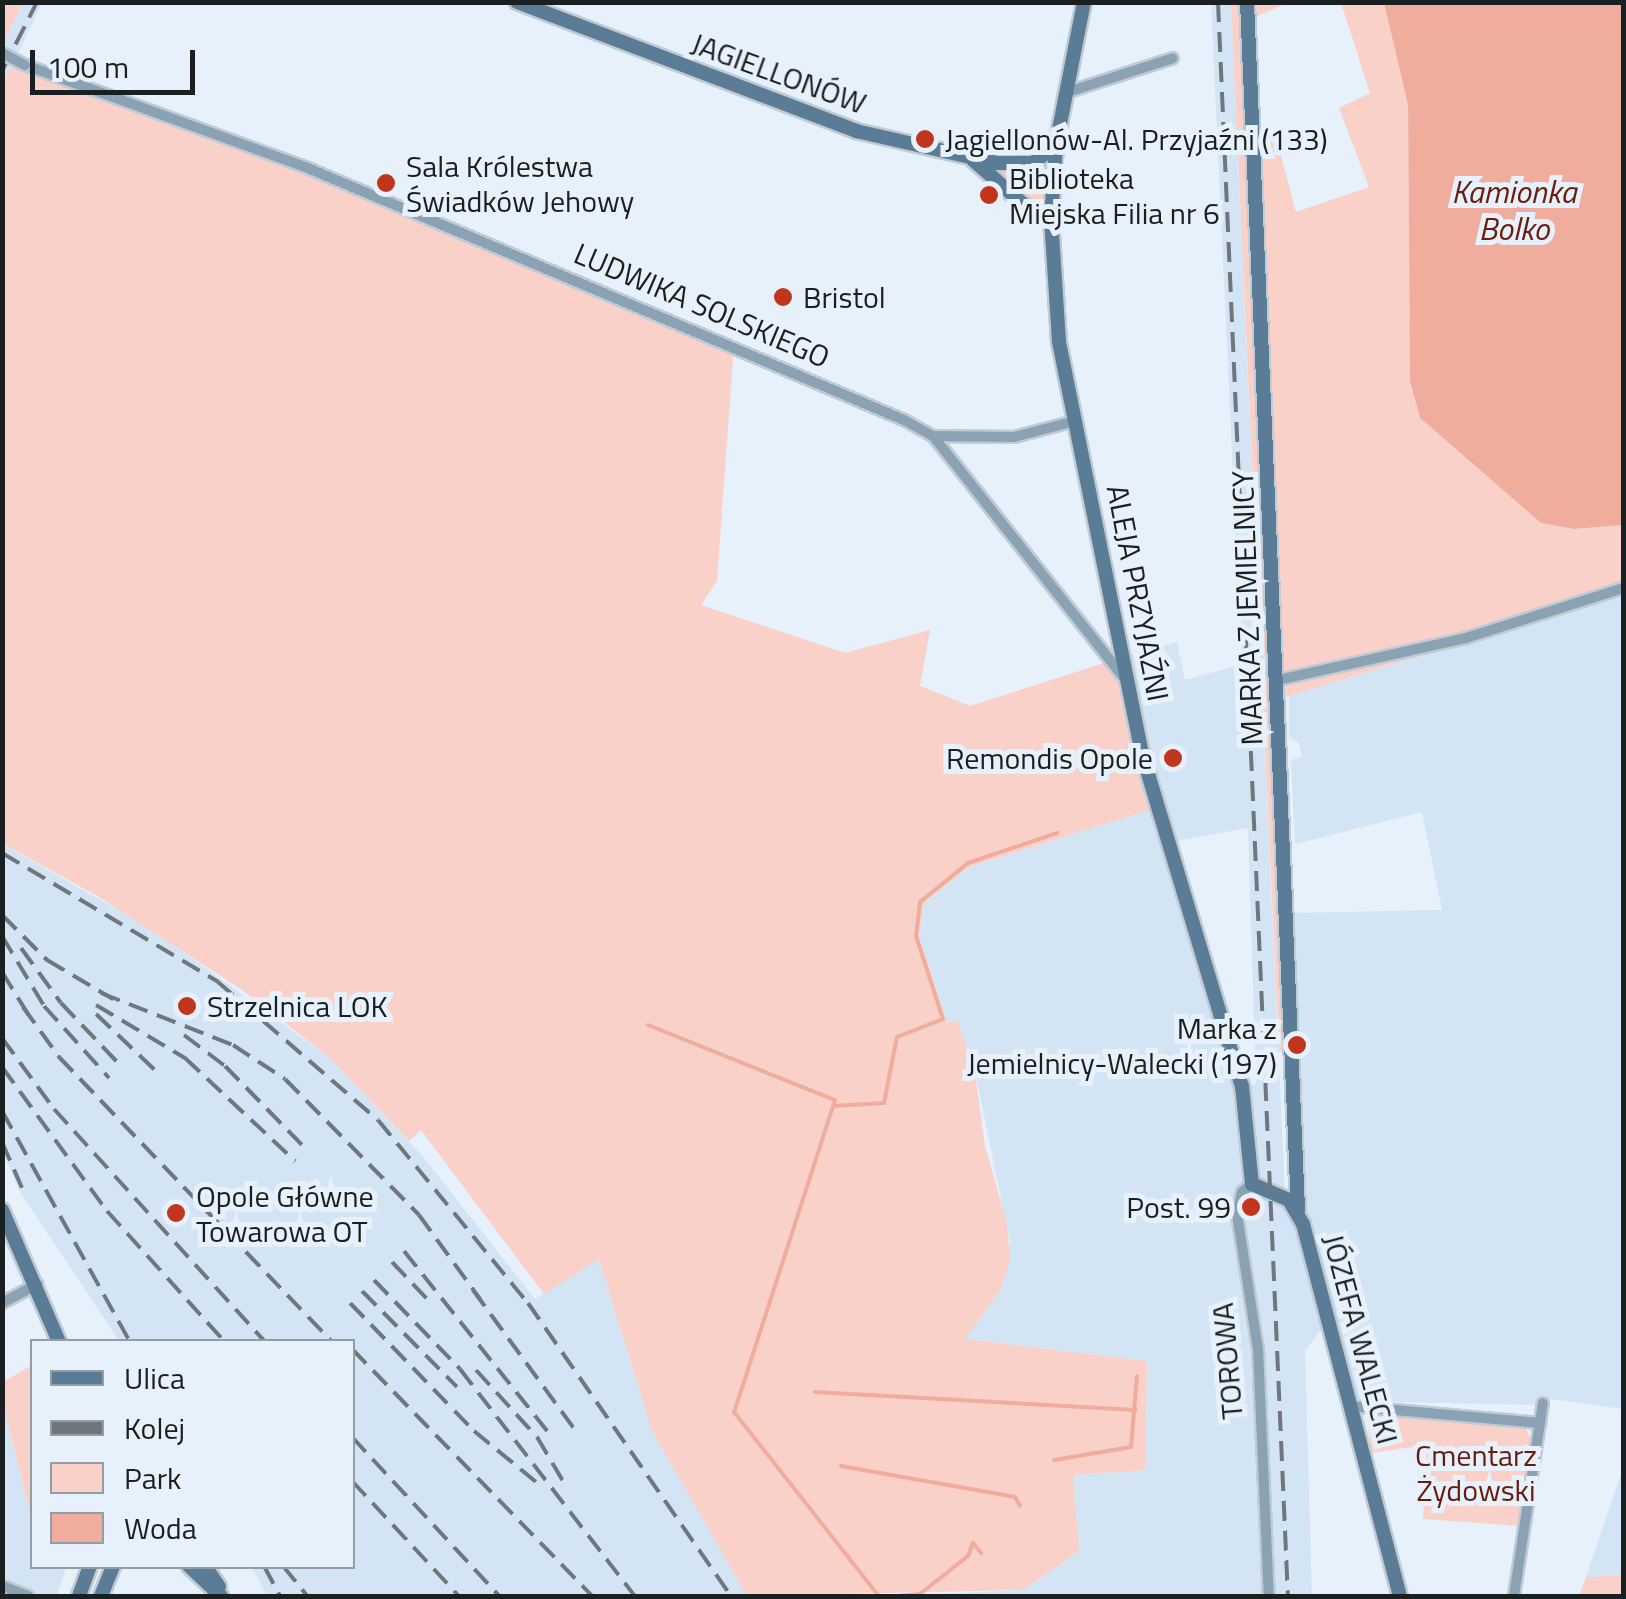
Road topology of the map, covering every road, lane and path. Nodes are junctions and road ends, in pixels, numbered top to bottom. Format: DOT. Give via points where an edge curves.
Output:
graph roads {
  1 [pos="517,2"];
  2 [pos="1084,2"];
  3 [pos="1248,2"];
  4 [pos="2,53"];
  5 [pos="1173,58"];
  6 [pos="1068,92"];
  7 [pos="1056,146"];
  8 [pos="972,159"];
  9 [pos="1052,218"];
  10 [pos="1075,421"];
  11 [pos="933,436"];
  12 [pos="1624,588"];
  13 [pos="1278,680"];
  14 [pos="1130,692"];
  15 [pos="1252,1184"];
  16 [pos="2,1210"];
  17 [pos="1298,1212"];
  18 [pos="38,1284"];
  19 [pos="2,1303"];
  20 [pos="57,1334"];
  21 [pos="1543,1403"];
  22 [pos="1349,1406"];
  23 [pos="1540,1423"];
  24 [pos="89,1569"];
  25 [pos="192,1569"];
  26 [pos="207,1569"];
  27 [pos="114,1570"];
  28 [pos="2,1586"];
  29 [pos="28,1596"];
  30 [pos="78,1596"];
  31 [pos="101,1596"];
  32 [pos="223,1596"];
  33 [pos="1270,1596"];
  34 [pos="1400,1596"];
  35 [pos="1514,1596"];
  1 -- 8 [label="street, JAGIELLONÓW" via="795,111"];
  2 -- 6 [label="street, ALEJA PRZYJAŹNI"];
  3 -- 13 [label="street, MARKA Z JEMIELNICY"];
  4 -- 11 [label="street, LUDWIKA SOLSKIEGO, bridge" via="397,205"];
  5 -- 6 [label="street"];
  6 -- 7 [label="street, ALEJA PRZYJAŹNI"];
  7 -- 8 [label="street, JAGIELLONÓW" via="1024,164"];
  7 -- 9 [label="street, ALEJA PRZYJAŹNI"];
  8 -- 9 [label="street, JAGIELLONÓW" via="1031,211"];
  9 -- 10 [label="street, ALEJA PRZYJAŹNI" via="1059,342"];
  10 -- 11 [label="street, LUDWIKA SOLSKIEGO" via="1014,436"];
  10 -- 14 [label="street, ALEJA PRZYJAŹNI"];
  11 -- 14 [label="street, LUDWIKA SOLSKIEGO" via="1115,660"];
  12 -- 13 [label="street" via="1466,638"];
  13 -- 17 [label="street, MARKA Z JEMIELNICY"];
  14 -- 15 [label="street, ALEJA PRZYJAŹNI" via="1143,757 1234,1051"];
  15 -- 17 [label="street" via="1285,1196"];
  15 -- 33 [label="street, TOROWA" via="1242,1192 1238,1214 1258,1349"];
  16 -- 18 [label="street"];
  17 -- 22 [label="street, JÓZEFA WALECKI"];
  18 -- 19 [label="street"];
  18 -- 20 [label="street"];
  21 -- 23 [label="street"];
  22 -- 23 [label="street"];
  22 -- 34 [label="street, JÓZEFA WALECKI"];
  23 -- 35 [label="street"];
  24 -- 30 [label="street"];
  25 -- 32 [label="street"];
  26 -- 32 [label="street"];
  27 -- 31 [label="street"];
  28 -- 29 [label="street"];
}
